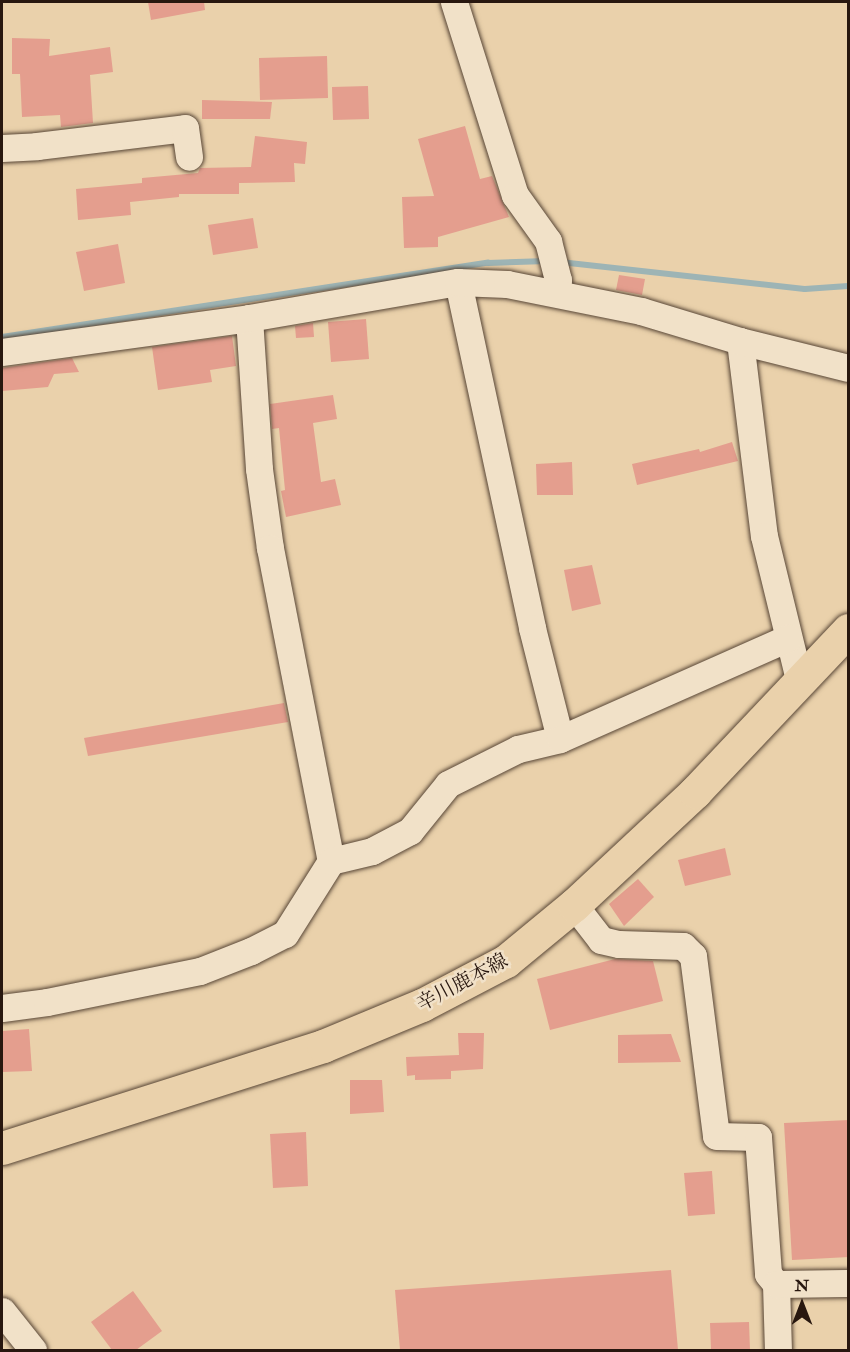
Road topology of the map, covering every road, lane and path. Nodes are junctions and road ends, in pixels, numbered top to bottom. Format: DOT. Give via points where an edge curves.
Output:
graph roads {
  1 [pos="454,2"];
  2 [pos="2,148"];
  3 [pos="189,158"];
  4 [pos="458,282"];
  5 [pos="556,293"];
  6 [pos="249,318"];
  7 [pos="740,341"];
  8 [pos="2,352"];
  9 [pos="849,368"];
  10 [pos="849,630"];
  11 [pos="788,638"];
  12 [pos="800,684"];
  13 [pos="560,739"];
  14 [pos="331,861"];
  15 [pos="574,905"];
  16 [pos="2,1008"];
  17 [pos="2,1148"];
  18 [pos="849,1282"];
  19 [pos="776,1284"];
  20 [pos="2,1311"];
  21 [pos="33,1350"];
  22 [pos="778,1350"];
  1 -- 5 [label="street" via="515,195 548,241 558,280"];
  2 -- 3 [label="street" via="185,128"];
  4 -- 5 [label="street" via="507,284"];
  4 -- 6 [label="street"];
  4 -- 13 [label="street" via="532,628"];
  5 -- 7 [label="street" via="641,311"];
  6 -- 8 [label="street"];
  6 -- 14 [label="street" via="259,469 270,548"];
  7 -- 9 [label="street"];
  7 -- 11 [label="street" via="764,536"];
  10 -- 12 [label="main road, 辛川鹿本線"];
  11 -- 12 [label="street"];
  11 -- 13 [label="street"];
  12 -- 15 [label="main road, 辛川鹿本線" via="695,792"];
  13 -- 14 [label="street" via="518,749 448,784 410,831 372,851"];
  14 -- 16 [label="street" via="285,934 251,951 200,971"];
  15 -- 17 [label="main road, 辛川鹿本線" via="506,961 422,1005 323,1046"];
  15 -- 19 [label="street" via="601,940 619,945 684,946 693,956 716,1136 758,1137 768,1274"];
  18 -- 19 [label="street"];
  19 -- 22 [label="street"];
  20 -- 21 [label="street"];
}
